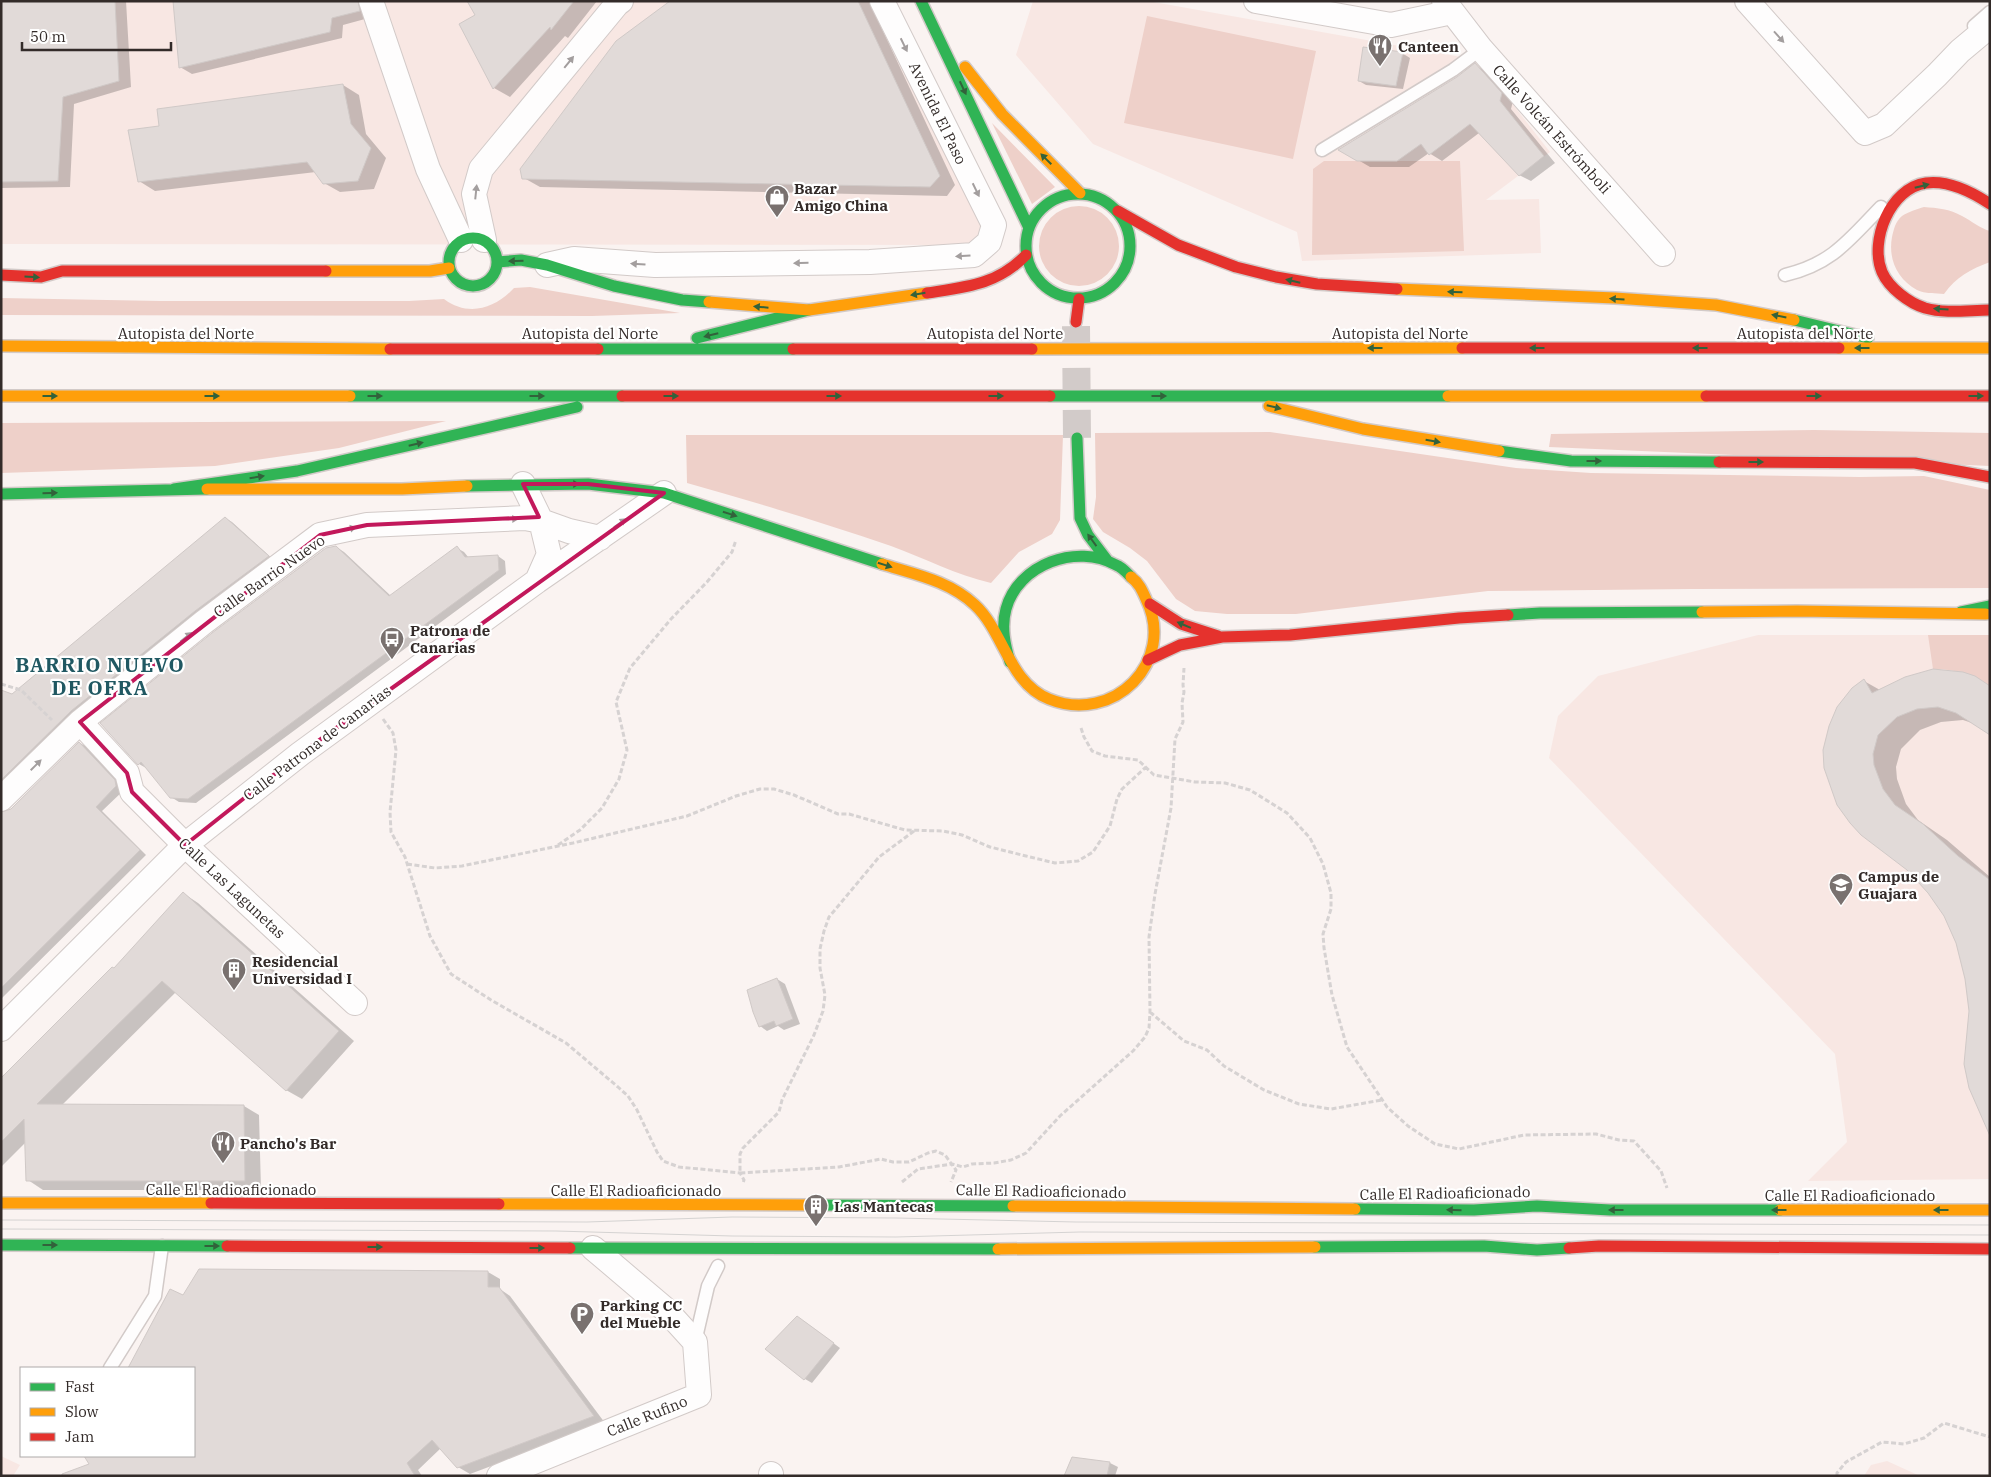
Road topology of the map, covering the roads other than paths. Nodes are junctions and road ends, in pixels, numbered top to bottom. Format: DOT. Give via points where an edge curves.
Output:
graph roads {
  1 [pos="371,1"];
  2 [pos="621,1"];
  3 [pos="882,1"];
  4 [pos="921,1"];
  5 [pos="1256,1"];
  6 [pos="1747,1"];
  7 [pos="1453,5"];
  8 [pos="1990,12"];
  9 [pos="1990,26"];
  10 [pos="935,28"];
  11 [pos="1481,48"];
  12 [pos="1960,51"];
  13 [pos="1322,150"];
  14 [pos="1904,192"];
  15 [pos="1080,194"];
  16 [pos="1990,204"];
  17 [pos="1118,211"];
  18 [pos="1029,228"];
  19 [pos="460,240"];
  20 [pos="484,240"];
  21 [pos="1663,254"];
  22 [pos="1026,255"];
  23 [pos="497,262"];
  24 [pos="44,264"];
  25 [pos="547,265"];
  26 [pos="449,268"];
  27 [pos="62,272"];
  28 [pos="1,275"];
  29 [pos="1785,275"];
  30 [pos="1079,299"];
  31 [pos="809,310"];
  32 [pos="1990,310"];
  33 [pos="1076,322"];
  34 [pos="1,346"];
  35 [pos="656,348"];
  36 [pos="1911,348"];
  37 [pos="1990,348"];
  38 [pos="1,396"];
  39 [pos="622,396"];
  40 [pos="1226,396"];
  41 [pos="1990,396"];
  42 [pos="1077,438"];
  43 [pos="1990,477"];
  44 [pos="523,484"];
  45 [pos="174,490"];
  46 [pos="664,493"];
  47 [pos="1,494"];
  48 [pos="1080,518"];
  49 [pos="541,521"];
  50 [pos="1074,531"];
  51 [pos="600,538"];
  52 [pos="1066,544"];
  53 [pos="1056,558"];
  54 [pos="1107,560"];
  55 [pos="537,581"];
  56 [pos="1150,604"];
  57 [pos="1990,606"];
  58 [pos="1961,612"];
  59 [pos="1990,614"];
  60 [pos="1222,637"];
  61 [pos="1148,660"];
  62 [pos="1010,662"];
  63 [pos="80,722"];
  64 [pos="1,799"];
  65 [pos="185,845"];
  66 [pos="354,1003"];
  67 [pos="1,1029"];
  68 [pos="1,1203"];
  69 [pos="1990,1210"];
  70 [pos="1,1244"];
  71 [pos="162,1246"];
  72 [pos="593,1248"];
  73 [pos="1990,1249"];
  74 [pos="718,1266"];
  75 [pos="695,1342"];
  76 [pos="111,1367"];
  77 [pos="500,1476"];
  1 -- 19 [label="street" via="428,169"];
  20 -- 2 [label="street, one-way" via="474,194 481,169"];
  3 -- 25 [label="street, Avenida El Paso, one-way" via="994,225 990,242 974,255 870,262 654,264 574,260"];
  4 -- 10 [label="main road"];
  5 -- 7 [label="street" via="1392,25"];
  6 -- 12 [label="street, one-way" via="1865,133 1884,124"];
  7 -- 11 [label="street, Calle Volcán Estrómboli"];
  8 -- 12 [label="lane" via="1958,40"];
  9 -- 12 [label="street"];
  15 -- 10 [label="main road, one-way" via="1002,114"];
  10 -- 18 [label="main road, one-way"];
  11 -- 13 [label="lane" via="1453,70"];
  11 -- 21 [label="street, Calle Volcán Estrómboli"];
  14 -- 16 [label="main road, one-way" via="1925,183 1951,186 1973,193"];
  14 -- 29 [label="lane" via="1881,207 1831,256 1817,265"];
  32 -- 14 [label="main road, one-way" via="1937,310 1919,306 1900,294 1882,274 1881,230 1887,214"];
  15 -- 17 [label="main road" via="1094,196"];
  15 -- 18 [label="main road" via="1064,196 1049,203"];
  17 -- 30 [label="main road" via="1131,242 1130,259 1123,275 1111,288 1096,296"];
  36 -- 17 [label="main road, one-way" via="1716,305 1305,284 1205,256 1177,245"];
  18 -- 22 [label="main road"];
  19 -- 20 [label="main road" via="468,237"];
  19 -- 26 [label="main road" via="450,252"];
  20 -- 23 [label="main road" via="494,249"];
  22 -- 30 [label="main road" via="1031,269 1045,287 1064,298"];
  22 -- 31 [label="main road, one-way" via="1014,269 978,284"];
  25 -- 23 [label="main road, one-way" via="521,260"];
  23 -- 26 [label="main road" via="496,270 487,282 472,286 457,281"];
  24 -- 27 [label="main road"];
  31 -- 25 [label="main road, one-way" via="682,300 614,286"];
  26 -- 27 [label="main road"];
  28 -- 27 [label="main road, one-way" via="41,277"];
  30 -- 33 [label="main road"];
  31 -- 35 [label="main road, one-way"];
  34 -- 35 [label="main road, Autopista del Norte"];
  36 -- 35 [label="main road, Autopista del Norte, one-way"];
  36 -- 37 [label="main road, Autopista del Norte"];
  38 -- 39 [label="main road, one-way"];
  39 -- 40 [label="main road, one-way"];
  45 -- 39 [label="main road, one-way" via="298,471"];
  40 -- 41 [label="main road, one-way"];
  40 -- 43 [label="main road, one-way" via="1363,429 1571,461 1915,462"];
  42 -- 48 [label="main road"];
  44 -- 45 [label="main road" via="402,489"];
  44 -- 46 [label="main road, one-way" via="588,484"];
  44 -- 49 [label="street"];
  47 -- 45 [label="main road, one-way"];
  51 -- 46 [label="street, Calle Patrona de Canarias, one-way"];
  46 -- 62 [label="main road, one-way" via="947,585 978,608"];
  48 -- 50 [label="main road"];
  54 -- 48 [label="main road, one-way"];
  49 -- 51 [label="street, Calle Barrio Nuevo"];
  49 -- 55 [label="street" via="549,554"];
  63 -- 49 [label="street, Calle Barrio Nuevo, one-way" via="204,622 320,535 367,524 525,518"];
  51 -- 55 [label="street, Calle Patrona de Canarias"];
  52 -- 53 [label="main road"];
  53 -- 54 [label="main road" via="1080,555"];
  53 -- 62 [label="main road" via="1031,572 1010,600 1004,640"];
  54 -- 56 [label="main road" via="1132,576"];
  55 -- 65 [label="street, Calle Patrona de Canarias" via="300,754"];
  60 -- 56 [label="main road, one-way" via="1181,624"];
  56 -- 61 [label="main road" via="1155,631"];
  57 -- 58 [label="main road"];
  58 -- 59 [label="main road"];
  58 -- 60 [label="main road" via="1540,613 1290,635"];
  60 -- 61 [label="main road" via="1187,644"];
  61 -- 62 [label="main road" via="1124,691 1093,704 1074,706 1054,702 1036,693"];
  64 -- 63 [label="street, Calle Barrio Nuevo, one-way"];
  63 -- 65 [label="street, Calle Las Lagunetas" via="127,772 132,792"];
  65 -- 66 [label="street, Calle Las Lagunetas"];
  65 -- 67 [label="street, Calle Patrona de Canarias"];
  69 -- 68 [label="main road, Calle El Radioaficionado, one-way"];
  70 -- 71 [label="main road, one-way"];
  71 -- 72 [label="main road, one-way"];
  71 -- 76 [label="lane" via="155,1296"];
  72 -- 73 [label="main road" via="896,1250 1484,1246 1536,1250 1599,1246"];
  72 -- 75 [label="street" via="666,1310"];
  74 -- 75 [label="lane" via="708,1286"];
  75 -- 77 [label="street, Calle Rufino" via="699,1395"];
}
